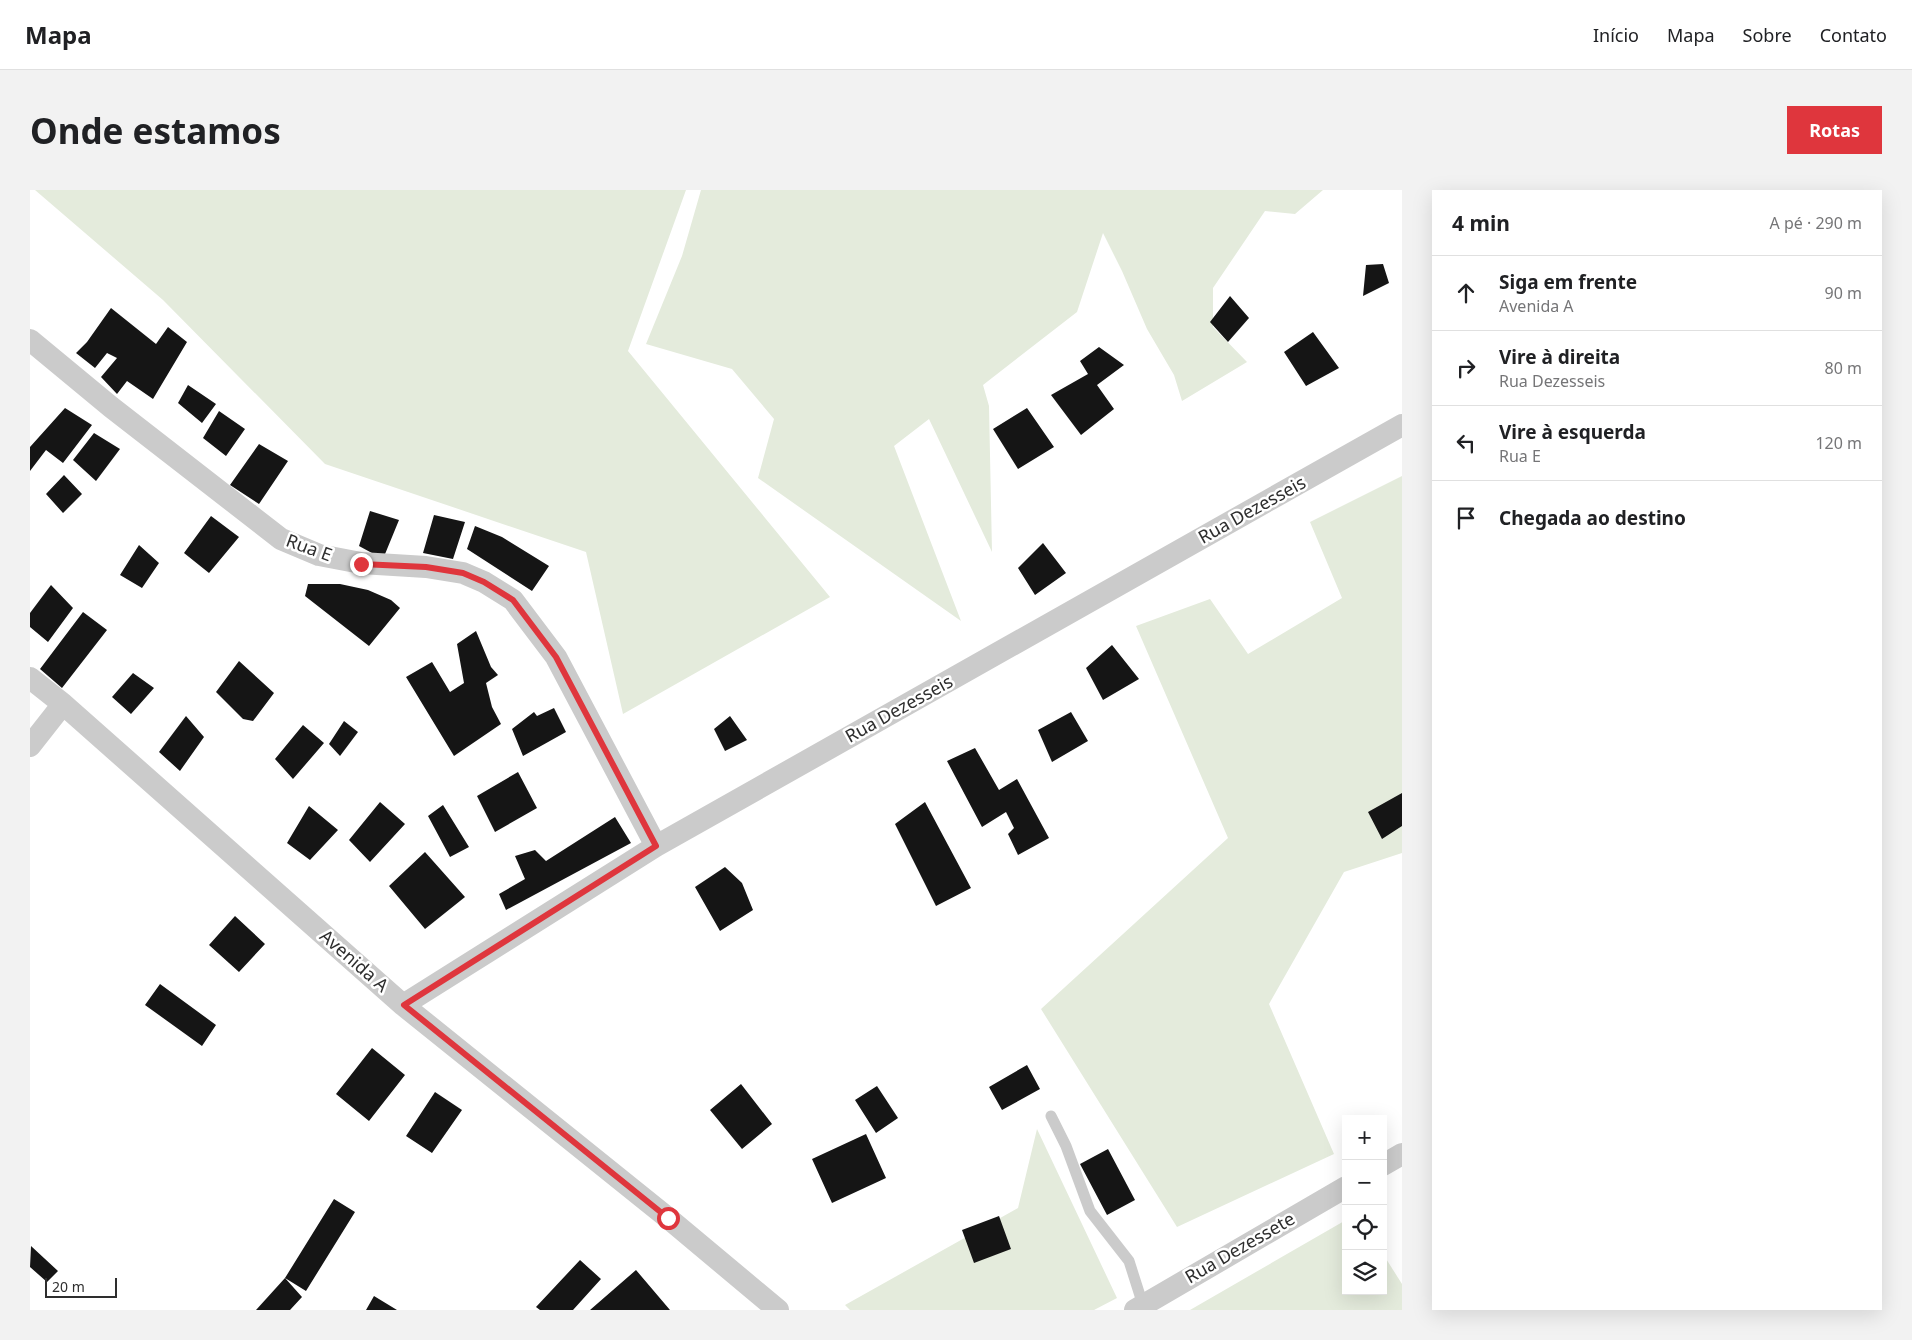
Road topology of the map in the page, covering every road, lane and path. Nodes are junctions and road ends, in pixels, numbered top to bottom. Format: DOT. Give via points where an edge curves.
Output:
graph roads {
  1 [pos="30,340"];
  2 [pos="1402,425"];
  3 [pos="30,678"];
  4 [pos="63,704"];
  5 [pos="30,746"];
  6 [pos="656,846"];
  7 [pos="404,1005"];
  8 [pos="1051,1116"];
  9 [pos="1402,1154"];
  10 [pos="1387,1163"];
  11 [pos="1342,1189"];
  12 [pos="1139,1308"];
  13 [pos="778,1310"];
  1 -- 6 [label="street, Rua E" via="281,539 319,555 361,564 426,567 463,573 513,600 556,657"];
  2 -- 6 [label="street, Rua Dezesseis"];
  3 -- 4 [label="street, Avenida A"];
  4 -- 5 [label="street"];
  4 -- 7 [label="street, Avenida A"];
  6 -- 7 [label="street, Rua Dezesseis"];
  7 -- 13 [label="street, Avenida A"];
  8 -- 12 [label="lane" via="1090,1211 1128,1261"];
  9 -- 10 [label="street"];
  11 -- 12 [label="street, Rua Dezessete"];
}
